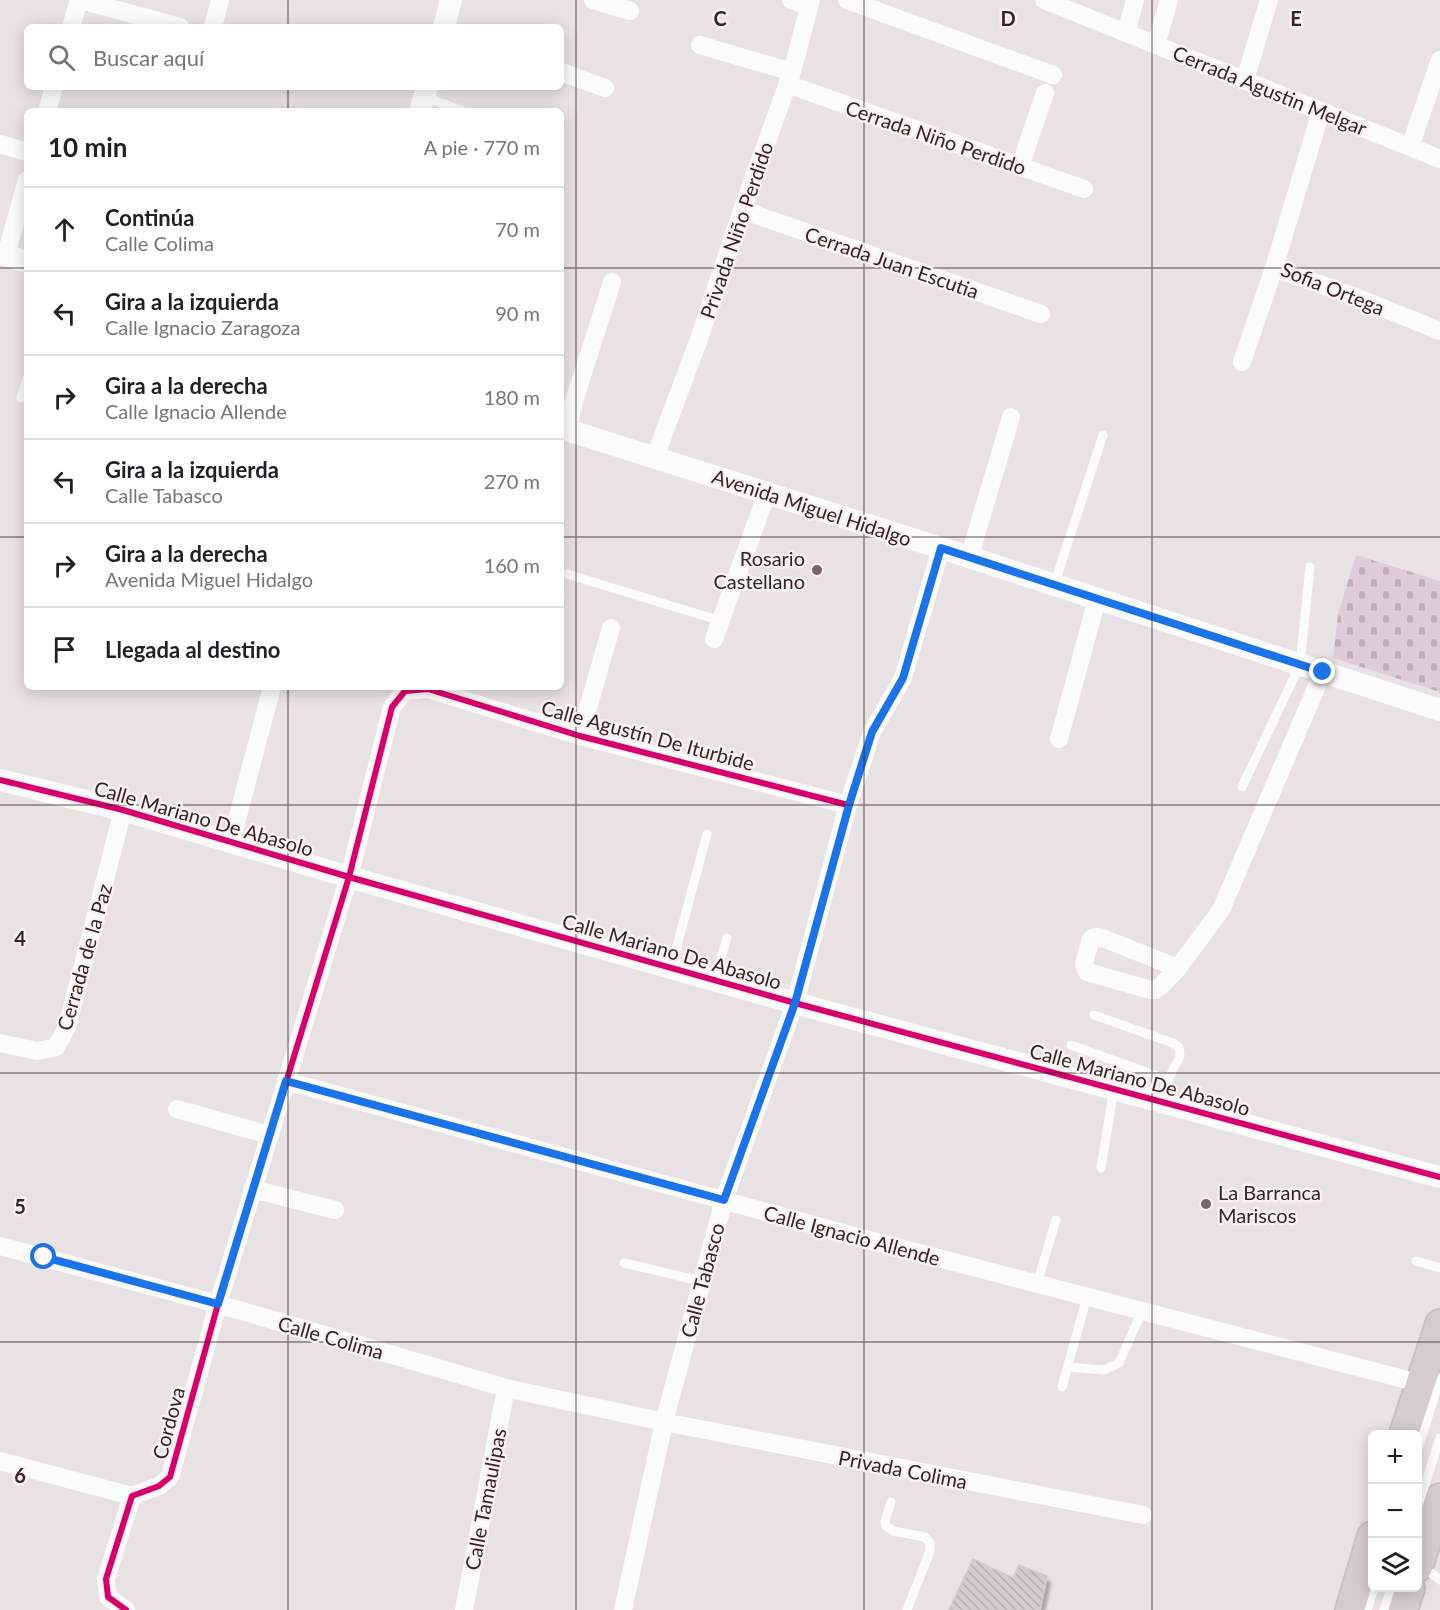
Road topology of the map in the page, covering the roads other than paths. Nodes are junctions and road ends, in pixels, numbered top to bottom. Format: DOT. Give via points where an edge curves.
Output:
graph roads {
  1 [pos="80,0"];
  2 [pos="220,0"];
  3 [pos="451,0"];
  4 [pos="593,0"];
  5 [pos="791,0"];
  6 [pos="847,0"];
  7 [pos="1044,0"];
  8 [pos="1135,0"];
  9 [pos="1169,0"];
  10 [pos="1269,0"];
  11 [pos="810,3"];
  12 [pos="630,11"];
  13 [pos="72,24"];
  14 [pos="169,24"];
  15 [pos="214,24"];
  16 [pos="445,24"];
  17 [pos="1126,33"];
  18 [pos="699,45"];
  19 [pos="1156,45"];
  20 [pos="1440,60"];
  21 [pos="564,73"];
  22 [pos="1053,75"];
  23 [pos="790,78"];
  24 [pos="1245,80"];
  25 [pos="605,88"];
  26 [pos="53,90"];
  27 [pos="1045,93"];
  28 [pos="424,98"];
  29 [pos="48,108"];
  30 [pos="454,108"];
  31 [pos="1321,111"];
  32 [pos="0,144"];
  33 [pos="1410,147"];
  34 [pos="24,151"];
  35 [pos="1440,159"];
  36 [pos="1020,166"];
  37 [pos="1084,189"];
  38 [pos="24,194"];
  39 [pos="742,210"];
  40 [pos="11,257"];
  41 [pos="1274,268"];
  42 [pos="612,282"];
  43 [pos="1041,314"];
  44 [pos="1440,330"];
  45 [pos="1242,362"];
  46 [pos="24,388"];
  47 [pos="21,398"];
  48 [pos="1011,417"];
  49 [pos="564,429"];
  50 [pos="1103,435"];
  51 [pos="655,457"];
  52 [pos="767,493"];
  53 [pos="941,548"];
  54 [pos="969,558"];
  55 [pos="1310,567"];
  56 [pos="567,574"];
  57 [pos="1054,585"];
  58 [pos="1097,599"];
  59 [pos="721,621"];
  60 [pos="611,628"];
  61 [pos="714,639"];
  62 [pos="1300,665"];
  63 [pos="1323,672"];
  64 [pos="271,690"];
  65 [pos="416,690"];
  66 [pos="431,690"];
  67 [pos="405,691"];
  68 [pos="1440,710"];
  69 [pos="580,736"];
  70 [pos="1059,739"];
  71 [pos="0,780"];
  72 [pos="1242,786"];
  73 [pos="849,805"];
  74 [pos="123,810"];
  75 [pos="707,834"];
  76 [pos="231,842"];
  77 [pos="349,876"];
  78 [pos="727,938"];
  79 [pos="671,968"];
  80 [pos="1178,968"];
  81 [pos="714,980"];
  82 [pos="795,1003"];
  83 [pos="1094,1015"];
  84 [pos="0,1043"];
  85 [pos="1071,1046"];
  86 [pos="1168,1080"];
  87 [pos="286,1081"];
  88 [pos="1114,1089"];
  89 [pos="1159,1101"];
  90 [pos="177,1109"];
  91 [pos="269,1135"];
  92 [pos="1101,1168"];
  93 [pos="1440,1177"];
  94 [pos="252,1190"];
  95 [pos="724,1200"];
  96 [pos="335,1210"];
  97 [pos="1056,1220"];
  98 [pos="0,1246"];
  99 [pos="1416,1261"];
  100 [pos="624,1263"];
  101 [pos="1440,1268"];
  102 [pos="702,1282"];
  103 [pos="1037,1284"];
  104 [pos="1087,1297"];
  105 [pos="218,1304"];
  106 [pos="1142,1311"];
  107 [pos="1440,1324"];
  108 [pos="1068,1367"];
  109 [pos="1430,1381"];
  110 [pos="1062,1387"];
  111 [pos="506,1388"];
  112 [pos="664,1422"];
  113 [pos="1406,1430"];
  114 [pos="1421,1430"];
  115 [pos="1440,1437"];
  116 [pos="0,1461"];
  117 [pos="1422,1493"];
  118 [pos="132,1496"];
  119 [pos="1440,1497"];
  120 [pos="891,1502"];
  121 [pos="1143,1515"];
  122 [pos="1371,1538"];
  123 [pos="1422,1575"];
  124 [pos="1372,1592"];
  125 [pos="1389,1592"];
  126 [pos="1413,1592"];
  127 [pos="126,1610"];
  128 [pos="464,1610"];
  129 [pos="623,1610"];
  130 [pos="908,1610"];
  131 [pos="1350,1610"];
  132 [pos="1367,1610"];
  133 [pos="1384,1610"];
  134 [pos="1403,1610"];
  1 -- 13 [label="street"];
  1 -- 14 [label="street"];
  2 -- 15 [label="street"];
  3 -- 16 [label="street"];
  4 -- 12 [label="street"];
  5 -- 11 [label="street"];
  6 -- 22 [label="street"];
  7 -- 17 [label="street, Cerrada Agustin Melgar"];
  8 -- 17 [label="street"];
  9 -- 19 [label="street"];
  10 -- 24 [label="street"];
  11 -- 23 [label="street, Privada Niño Perdido"];
  17 -- 19 [label="street, Cerrada Agustin Melgar"];
  18 -- 23 [label="street, Cerrada Niño Perdido"];
  19 -- 24 [label="street, Cerrada Agustin Melgar"];
  20 -- 33 [label="street"];
  21 -- 25 [label="street"];
  23 -- 36 [label="street, Cerrada Niño Perdido"];
  23 -- 39 [label="street, Privada Niño Perdido"];
  24 -- 31 [label="street, Cerrada Agustin Melgar"];
  26 -- 29 [label="street"];
  27 -- 36 [label="street"];
  28 -- 30 [label="lane"];
  31 -- 33 [label="street, Cerrada Agustin Melgar"];
  31 -- 41 [label="street, Sofia Ortega"];
  32 -- 34 [label="street"];
  33 -- 35 [label="street, Cerrada Agustin Melgar"];
  36 -- 37 [label="street, Cerrada Niño Perdido"];
  38 -- 40 [label="street"];
  39 -- 43 [label="street, Cerrada Juan Escutia"];
  39 -- 51 [label="street, Privada Niño Perdido"];
  41 -- 44 [label="street, Sofia Ortega"];
  41 -- 45 [label="street"];
  42 -- 49 [label="street"];
  46 -- 47 [label="lane"];
  48 -- 54 [label="street"];
  49 -- 51 [label="street, Avenida Miguel Hidalgo"];
  50 -- 57 [label="lane"];
  51 -- 52 [label="street, Avenida Miguel Hidalgo"];
  52 -- 53 [label="street, Avenida Miguel Hidalgo"];
  52 -- 59 [label="street"];
  53 -- 54 [label="street, Avenida Miguel Hidalgo"];
  53 -- 73 [label="street, Calle Tabasco" via="903,678 872,732"];
  54 -- 57 [label="street, Avenida Miguel Hidalgo"];
  55 -- 62 [label="lane"];
  56 -- 59 [label="lane"];
  57 -- 58 [label="street, Avenida Miguel Hidalgo"];
  58 -- 62 [label="street, Avenida Miguel Hidalgo"];
  58 -- 70 [label="street"];
  59 -- 61 [label="street"];
  60 -- 69 [label="street"];
  62 -- 63 [label="street, Avenida Miguel Hidalgo"];
  62 -- 72 [label="lane"];
  63 -- 68 [label="street, Avenida Miguel Hidalgo"];
  63 -- 80 [label="street" via="1221,910"];
  64 -- 76 [label="street"];
  65 -- 67 [label="street, Calle Agustín De Iturbide"];
  66 -- 69 [label="street, Calle Agustín De Iturbide"];
  67 -- 77 [label="street, Cordova" via="392,707"];
  69 -- 73 [label="street, Calle Agustín De Iturbide"];
  71 -- 74 [label="street, Calle Mariano De Abasolo"];
  73 -- 82 [label="street, Calle Tabasco"];
  74 -- 76 [label="street, Calle Mariano De Abasolo"];
  74 -- 84 [label="street, Cerrada de la Paz" via="68,1027 56,1047 37,1050"];
  75 -- 79 [label="lane"];
  76 -- 77 [label="street, Calle Mariano De Abasolo"];
  77 -- 79 [label="street, Calle Mariano De Abasolo"];
  77 -- 87 [label="street, Cordova"];
  78 -- 81 [label="lane"];
  79 -- 81 [label="street, Calle Mariano De Abasolo"];
  80 -- 80 [label="street" via="1095,936 1084,963 1088,972 1151,990 1161,987"];
  81 -- 82 [label="street, Calle Mariano De Abasolo"];
  82 -- 88 [label="street, Calle Mariano De Abasolo"];
  82 -- 95 [label="street, Calle Tabasco"];
  83 -- 86 [label="lane" via="1179,1047 1180,1056"];
  85 -- 86 [label="lane"];
  86 -- 89 [label="lane"];
  87 -- 91 [label="street, Cordova"];
  87 -- 95 [label="street, Calle Ignacio Allende"];
  88 -- 89 [label="street, Calle Mariano De Abasolo"];
  88 -- 92 [label="lane"];
  89 -- 93 [label="street, Calle Mariano De Abasolo"];
  90 -- 91 [label="street"];
  91 -- 94 [label="street, Cordova"];
  94 -- 96 [label="street"];
  94 -- 105 [label="street, Cordova"];
  95 -- 102 [label="street, Calle Tabasco"];
  95 -- 103 [label="street, Calle Ignacio Allende"];
  97 -- 103 [label="lane"];
  98 -- 105 [label="street, Calle Colima"];
  99 -- 101 [label="lane"];
  100 -- 102 [label="lane"];
  102 -- 112 [label="street, Calle Tabasco"];
  103 -- 104 [label="street, Calle Ignacio Allende"];
  104 -- 106 [label="street, Calle Ignacio Allende"];
  104 -- 108 [label="lane"];
  105 -- 111 [label="street, Calle Colima"];
  105 -- 118 [label="street, Cordova" via="170,1477 159,1486"];
  106 -- 108 [label="lane" via="1119,1363 1104,1370"];
  106 -- 109 [label="street, Calle Ignacio Allende"];
  107 -- 109 [label="main road"];
  108 -- 110 [label="lane"];
  109 -- 113 [label="main road"];
  109 -- 114 [label="lane"];
  111 -- 112 [label="street, Calle Colima"];
  111 -- 128 [label="street, Calle Tamaulipas"];
  112 -- 121 [label="street, Privada Colima"];
  112 -- 129 [label="street, Calle Tabasco"];
  115 -- 117 [label="lane"];
  116 -- 118 [label="street"];
  118 -- 127 [label="street" via="106,1579 108,1597"];
  119 -- 123 [label="main road"];
  120 -- 130 [label="lane" via="886,1526 925,1537 930,1543"];
  122 -- 131 [label="main road"];
  124 -- 132 [label="lane"];
  125 -- 133 [label="lane"];
  126 -- 134 [label="main road"];
}
